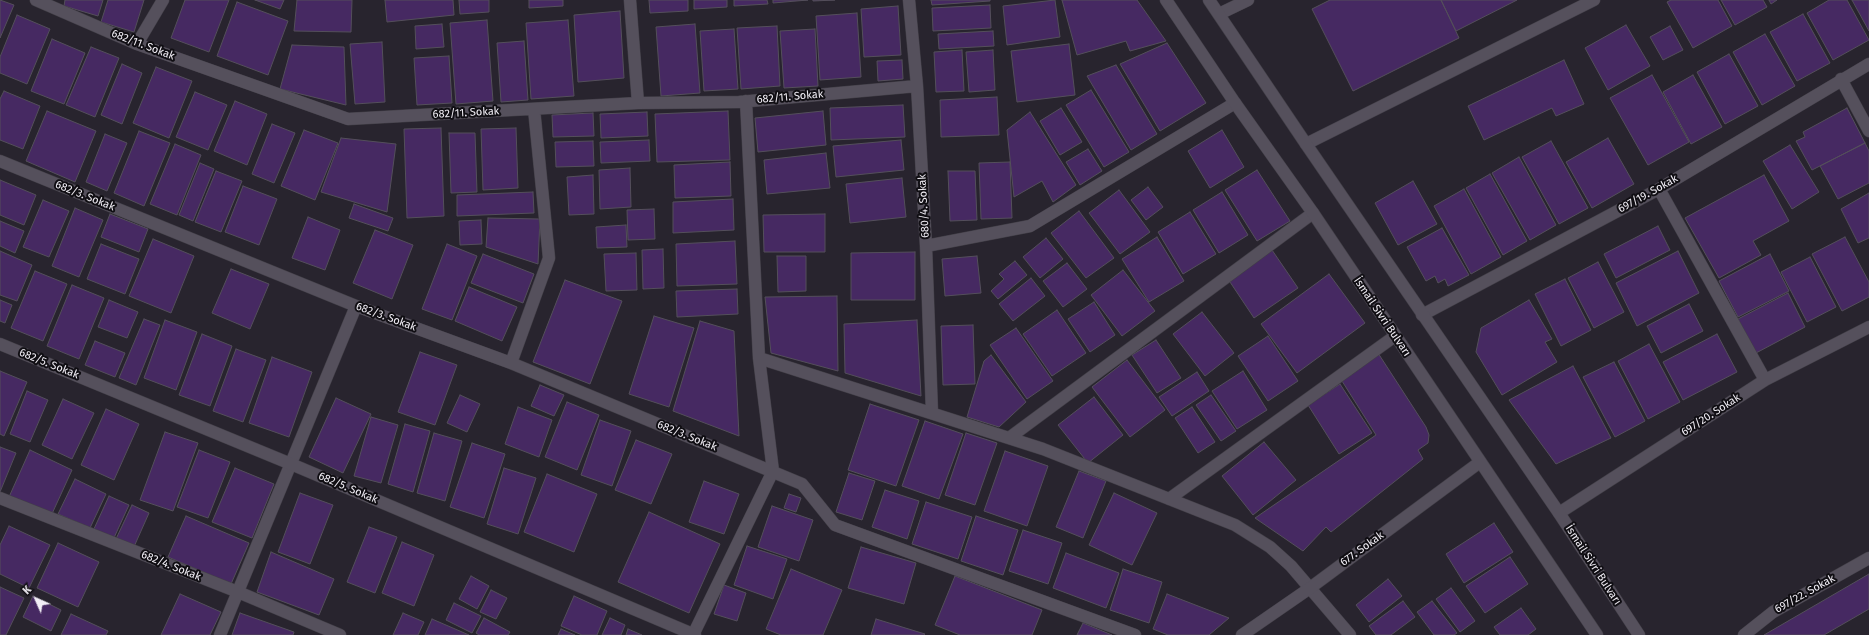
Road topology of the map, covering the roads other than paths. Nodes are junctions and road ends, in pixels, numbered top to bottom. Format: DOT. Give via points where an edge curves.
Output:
graph roads {
  1 [pos="36,0"];
  2 [pos="163,0"];
  3 [pos="630,0"];
  4 [pos="910,0"];
  5 [pos="1166,0"];
  6 [pos="1209,0"];
  7 [pos="1248,0"];
  8 [pos="1594,0"];
  9 [pos="1219,14"];
  10 [pos="137,44"];
  11 [pos="1869,64"];
  12 [pos="1841,79"];
  13 [pos="917,86"];
  14 [pos="746,101"];
  15 [pos="638,102"];
  16 [pos="1234,103"];
  17 [pos="534,109"];
  18 [pos="1869,131"];
  19 [pos="1306,144"];
  20 [pos="0,162"];
  21 [pos="1659,189"];
  22 [pos="1313,213"];
  23 [pos="926,246"];
  24 [pos="356,306"];
  25 [pos="1422,315"];
  26 [pos="1869,327"];
  27 [pos="1394,336"];
  28 [pos="0,344"];
  29 [pos="759,358"];
  30 [pos="511,363"];
  31 [pos="1765,380"];
  32 [pos="932,413"];
  33 [pos="1009,438"];
  34 [pos="1480,462"];
  35 [pos="291,464"];
  36 [pos="773,471"];
  37 [pos="0,498"];
  38 [pos="1169,499"];
  39 [pos="1559,513"];
  40 [pos="1869,558"];
  41 [pos="1310,588"];
  42 [pos="238,592"];
  43 [pos="220,635"];
  44 [pos="340,635"];
  45 [pos="694,635"];
  46 [pos="1135,635"];
  47 [pos="1242,635"];
  48 [pos="1350,635"];
  49 [pos="1597,635"];
  50 [pos="1639,635"];
  51 [pos="1744,635"];
  1 -- 10 [label="street, 682/11. Sokak"];
  2 -- 10 [label="street"];
  3 -- 15 [label="street"];
  4 -- 13 [label="street, 680/4. Sokak"];
  5 -- 16 [label="street, İsmail Sivri Bulvarı"];
  6 -- 9 [label="street, İsmail Sivri Bulvarı"];
  7 -- 9 [label="street"];
  8 -- 19 [label="street"];
  9 -- 19 [label="street, İsmail Sivri Bulvarı"];
  10 -- 17 [label="street, 682/11. Sokak" via="348,119"];
  11 -- 12 [label="street, 697/19. Sokak"];
  12 -- 18 [label="street"];
  12 -- 21 [label="street, 697/19. Sokak"];
  13 -- 14 [label="street, 682/11. Sokak"];
  13 -- 23 [label="street, 680/4. Sokak"];
  14 -- 15 [label="street, 682/11. Sokak"];
  14 -- 29 [label="street"];
  15 -- 17 [label="street, 682/11. Sokak"];
  16 -- 22 [label="street, İsmail Sivri Bulvarı"];
  16 -- 23 [label="street" via="1030,226"];
  17 -- 30 [label="street" via="549,258"];
  19 -- 25 [label="street, İsmail Sivri Bulvarı"];
  20 -- 24 [label="street, 682/3. Sokak"];
  21 -- 25 [label="street, 697/19. Sokak"];
  21 -- 31 [label="street"];
  22 -- 27 [label="street, İsmail Sivri Bulvarı"];
  22 -- 33 [label="street"];
  23 -- 32 [label="street, 680/4. Sokak"];
  24 -- 30 [label="street, 682/3. Sokak"];
  24 -- 35 [label="street"];
  25 -- 39 [label="street, İsmail Sivri Bulvarı"];
  26 -- 31 [label="street, 697/20. Sokak"];
  27 -- 34 [label="street, İsmail Sivri Bulvarı"];
  27 -- 38 [label="street"];
  28 -- 35 [label="street, 682/5. Sokak"];
  29 -- 32 [label="street"];
  29 -- 36 [label="street"];
  30 -- 36 [label="street, 682/3. Sokak"];
  31 -- 39 [label="street, 697/20. Sokak"];
  32 -- 33 [label="street"];
  33 -- 38 [label="street"];
  34 -- 41 [label="street, 677. Sokak"];
  34 -- 49 [label="street, İsmail Sivri Bulvarı"];
  35 -- 42 [label="street"];
  35 -- 45 [label="street, 682/5. Sokak"];
  36 -- 45 [label="street"];
  36 -- 46 [label="street, 682/3. Sokak" via="802,484 835,525"];
  37 -- 42 [label="street, 682/4. Sokak"];
  38 -- 41 [label="street" via="1235,525 1253,535 1291,566"];
  39 -- 50 [label="street, İsmail Sivri Bulvarı"];
  40 -- 51 [label="street, 697/22. Sokak" via="1773,612"];
  41 -- 47 [label="street, 677. Sokak"];
  41 -- 48 [label="street"];
  42 -- 43 [label="street"];
  42 -- 44 [label="street, 682/4. Sokak"];
}
